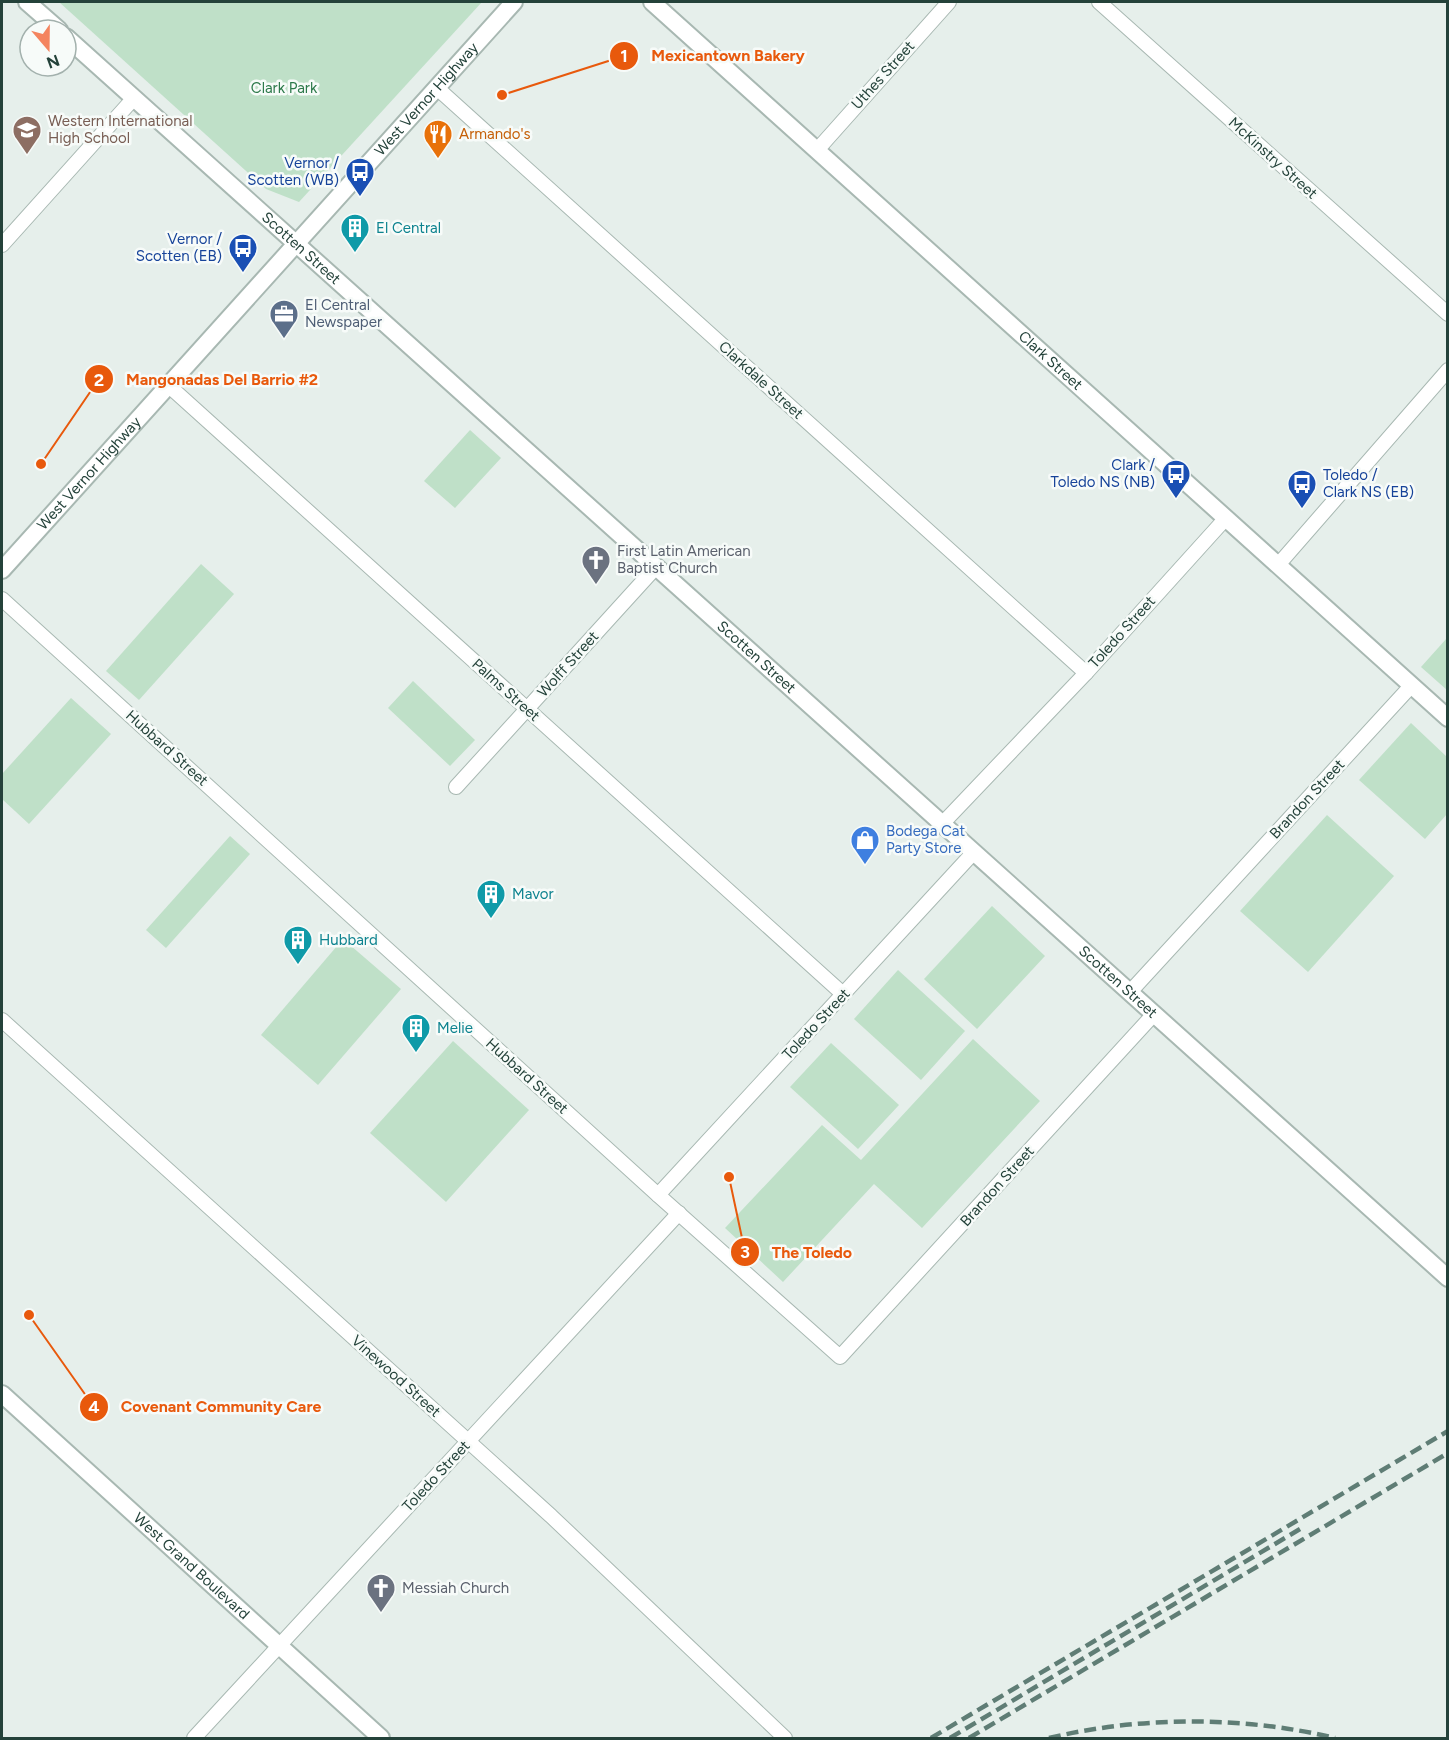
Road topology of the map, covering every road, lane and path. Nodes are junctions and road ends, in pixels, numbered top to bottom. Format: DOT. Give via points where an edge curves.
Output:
graph roads {
  1 [pos="27,2"];
  2 [pos="514,2"];
  3 [pos="652,2"];
  4 [pos="950,2"];
  5 [pos="1107,4"];
  6 [pos="45,18"];
  7 [pos="78,47"];
  8 [pos="437,88"];
  9 [pos="134,98"];
  10 [pos="818,149"];
  11 [pos="297,244"];
  12 [pos="2,245"];
  13 [pos="1448,314"];
  14 [pos="1448,370"];
  15 [pos="168,385"];
  16 [pos="1226,518"];
  17 [pos="1278,565"];
  18 [pos="656,567"];
  19 [pos="2,570"];
  20 [pos="2,598"];
  21 [pos="1086,673"];
  22 [pos="1411,686"];
  23 [pos="527,709"];
  24 [pos="1448,718"];
  25 [pos="456,787"];
  26 [pos="942,824"];
  27 [pos="974,852"];
  28 [pos="1130,992"];
  29 [pos="843,994"];
  30 [pos="1154,1014"];
  31 [pos="2,1020"];
  32 [pos="658,1196"];
  33 [pos="679,1214"];
  34 [pos="1448,1278"];
  35 [pos="840,1357"];
  36 [pos="2,1394"];
  37 [pos="468,1441"];
  38 [pos="280,1646"];
  39 [pos="194,1738"];
  40 [pos="381,1738"];
  41 [pos="785,1738"];
  1 -- 6 [label="street"];
  2 -- 8 [label="street, West Vernor Highway"];
  3 -- 10 [label="street, Clark Street"];
  4 -- 10 [label="street, Uthes Street"];
  5 -- 13 [label="street, McKinstry Street"];
  7 -- 9 [label="street, Scotten Street"];
  8 -- 11 [label="street, West Vernor Highway"];
  8 -- 21 [label="street, Clarkdale Street"];
  9 -- 11 [label="street, Scotten Street"];
  9 -- 12 [label="street"];
  10 -- 16 [label="street, Clark Street"];
  11 -- 15 [label="street, West Vernor Highway"];
  11 -- 18 [label="street, Scotten Street"];
  14 -- 17 [label="street"];
  15 -- 19 [label="street, West Vernor Highway"];
  15 -- 23 [label="street, Palms Street"];
  16 -- 17 [label="street, Clark Street"];
  16 -- 21 [label="street, Toledo Street"];
  17 -- 22 [label="street, Clark Street"];
  18 -- 23 [label="street, Wolff Street"];
  18 -- 26 [label="street, Scotten Street"];
  20 -- 32 [label="street, Hubbard Street"];
  21 -- 26 [label="street, Toledo Street"];
  22 -- 24 [label="street, Clark Street"];
  22 -- 28 [label="street, Brandon Street"];
  23 -- 25 [label="street, Wolff Street"];
  23 -- 29 [label="street, Palms Street"];
  26 -- 27 [label="street, Scotten Street"];
  27 -- 28 [label="street, Scotten Street"];
  27 -- 29 [label="street, Toledo Street"];
  28 -- 30 [label="street, Scotten Street"];
  29 -- 32 [label="street, Toledo Street"];
  30 -- 34 [label="street, Scotten Street"];
  30 -- 35 [label="street, Brandon Street"];
  31 -- 37 [label="street, Vinewood Street"];
  32 -- 33 [label="street, Hubbard Street"];
  33 -- 35 [label="street, Hubbard Street"];
  33 -- 37 [label="street, Toledo Street"];
  36 -- 38 [label="street, West Grand Boulevard"];
  37 -- 38 [label="street, Toledo Street"];
  37 -- 41 [label="street, Vinewood Street"];
  38 -- 39 [label="street, Toledo Street"];
  38 -- 40 [label="street, West Grand Boulevard"];
}
